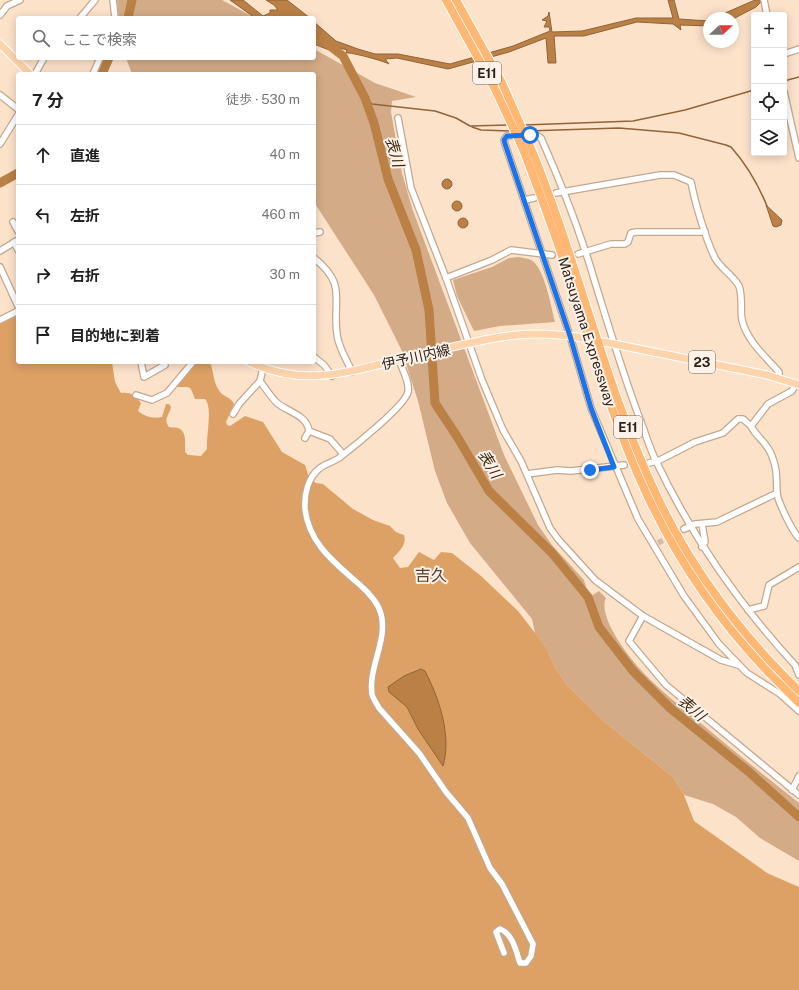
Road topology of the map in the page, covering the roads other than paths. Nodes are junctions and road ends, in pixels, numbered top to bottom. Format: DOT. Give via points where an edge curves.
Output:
graph roads {
  1 [pos="20,0"];
  2 [pos="95,0"];
  3 [pos="113,0"];
  4 [pos="446,0"];
  5 [pos="456,0"];
  6 [pos="764,0"];
  7 [pos="766,12"];
  8 [pos="0,15"];
  9 [pos="82,16"];
  10 [pos="115,16"];
  11 [pos="0,44"];
  12 [pos="799,49"];
  13 [pos="787,53"];
  14 [pos="16,60"];
  15 [pos="16,60"];
  16 [pos="43,60"];
  17 [pos="99,60"];
  18 [pos="28,72"];
  19 [pos="36,72"];
  20 [pos="94,72"];
  21 [pos="0,95"];
  22 [pos="787,105"];
  23 [pos="16,107"];
  24 [pos="16,117"];
  25 [pos="398,118"];
  26 [pos="0,144"];
  27 [pos="527,147"];
  28 [pos="799,158"];
  29 [pos="564,192"];
  30 [pos="556,193"];
  31 [pos="534,198"];
  32 [pos="525,200"];
  33 [pos="13,222"];
  34 [pos="16,227"];
  35 [pos="705,232"];
  36 [pos="16,241"];
  37 [pos="0,250"];
  38 [pos="586,253"];
  39 [pos="578,254"];
  40 [pos="543,255"];
  41 [pos="552,255"];
  42 [pos="316,260"];
  43 [pos="0,267"];
  44 [pos="446,278"];
  45 [pos="16,302"];
  46 [pos="16,312"];
  47 [pos="0,320"];
  48 [pos="570,336"];
  49 [pos="584,338"];
  50 [pos="604,342"];
  51 [pos="468,344"];
  52 [pos="613,344"];
  53 [pos="316,359"];
  54 [pos="400,360"];
  55 [pos="141,364"];
  56 [pos="165,364"];
  57 [pos="191,364"];
  58 [pos="265,366"];
  59 [pos="352,372"];
  60 [pos="332,376"];
  61 [pos="779,378"];
  62 [pos="260,381"];
  63 [pos="798,384"];
  64 [pos="136,394"];
  65 [pos="233,414"];
  66 [pos="751,426"];
  67 [pos="309,431"];
  68 [pos="305,438"];
  69 [pos="343,454"];
  70 [pos="656,461"];
  71 [pos="649,463"];
  72 [pos="624,465"];
  73 [pos="614,467"];
  74 [pos="527,474"];
  75 [pos="777,493"];
  76 [pos="702,524"];
  77 [pos="687,528"];
  78 [pos="799,538"];
  79 [pos="702,547"];
  80 [pos="799,567"];
  81 [pos="748,610"];
  82 [pos="643,616"];
  83 [pos="738,665"];
  84 [pos="799,676"];
  85 [pos="799,690"];
  86 [pos="780,694"];
  87 [pos="799,703"];
  88 [pos="799,711"];
  89 [pos="799,776"];
  90 [pos="792,790"];
  91 [pos="799,795"];
  92 [pos="504,953"];
  1 -- 8 [label="street" via="7,6"];
  2 -- 9 [label="street"];
  3 -- 10 [label="street"];
  4 -- 27 [label="highway, Matsuyama Expressway / E11, bridge"];
  5 -- 27 [label="highway, Matsuyama Expressway / E11, bridge" via="498,76"];
  6 -- 7 [label="street"];
  11 -- 15 [label="main road"];
  12 -- 13 [label="street"];
  14 -- 18 [label="main road"];
  16 -- 19 [label="street"];
  17 -- 20 [label="street"];
  21 -- 23 [label="street"];
  22 -- 28 [label="street"];
  24 -- 26 [label="street"];
  25 -- 44 [label="street" via="412,188"];
  27 -- 85 [label="highway, Matsuyama Expressway / E11, bridge" via="558,219 616,393 655,492 688,554 714,593 737,624"];
  27 -- 87 [label="highway, Matsuyama Expressway / E11, bridge" via="608,396 647,496 707,598 752,655"];
  29 -- 30 [label="street"];
  29 -- 32 [label="street" via="539,135 507,136 505,144"];
  29 -- 35 [label="street" via="660,175 680,177 691,182"];
  29 -- 38 [label="street"];
  31 -- 32 [label="street"];
  32 -- 40 [label="street"];
  33 -- 34 [label="street"];
  35 -- 38 [label="street" via="634,232 625,244 611,244"];
  35 -- 61 [label="street" via="715,258 738,286 745,327 760,352 779,372"];
  36 -- 37 [label="street"];
  38 -- 39 [label="street"];
  38 -- 52 [label="street"];
  40 -- 41 [label="street"];
  40 -- 44 [label="street" via="511,250"];
  40 -- 48 [label="street"];
  42 -- 59 [label="street" via="336,288 336,333"];
  43 -- 45 [label="street"];
  44 -- 51 [label="street"];
  46 -- 47 [label="street"];
  48 -- 49 [label="main road, 伊予川内線"];
  48 -- 51 [label="main road, 伊予川内線" via="519,335"];
  48 -- 73 [label="street" via="591,408"];
  50 -- 52 [label="main road, 23"];
  51 -- 54 [label="main road, 伊予川内線"];
  51 -- 74 [label="street" via="503,430"];
  52 -- 61 [label="main road, 23"];
  52 -- 70 [label="street"];
  53 -- 60 [label="street"];
  54 -- 59 [label="main road, 伊予川内線"];
  54 -- 69 [label="street" via="408,388 405,398 393,412"];
  55 -- 56 [label="street" via="144,377"];
  57 -- 64 [label="street" via="163,396 152,400"];
  58 -- 60 [label="main road, 伊予川内線" via="295,376"];
  58 -- 62 [label="street"];
  59 -- 60 [label="main road, 伊予川内線"];
  61 -- 63 [label="main road, 23"];
  62 -- 65 [label="street"];
  62 -- 67 [label="street" via="277,403 298,415 306,423"];
  63 -- 66 [label="street" via="792,391 768,404"];
  66 -- 70 [label="street" via="743,419 738,419 723,433 687,445"];
  66 -- 75 [label="street" via="765,442 773,458 778,480"];
  67 -- 68 [label="street"];
  67 -- 69 [label="street" via="330,439"];
  69 -- 92 [label="street" via="313,474 308,485 305,509 312,536 325,554 364,588 378,606 382,634 372,694 379,708 419,753 468,818 490,868 502,884 528,932 533,947 526,963 520,963 513,942 500,930 496,932"];
  70 -- 71 [label="street"];
  70 -- 77 [label="street"];
  72 -- 73 [label="street"];
  73 -- 74 [label="street"];
  73 -- 83 [label="street" via="638,519 656,544 684,596 719,644"];
  74 -- 82 [label="street" via="543,513 558,540 595,580"];
  75 -- 76 [label="street" via="724,520"];
  75 -- 78 [label="street"];
  76 -- 77 [label="street"];
  76 -- 79 [label="street" via="705,542"];
  77 -- 79 [label="street"];
  79 -- 81 [label="street"];
  80 -- 81 [label="street" via="769,585 764,606"];
  81 -- 84 [label="street" via="795,665"];
  82 -- 83 [label="street" via="721,660"];
  82 -- 90 [label="street" via="629,641 650,668 687,703"];
  83 -- 86 [label="street" via="756,680"];
  85 -- 86 [label="street"];
  86 -- 88 [label="street"];
  89 -- 90 [label="street"];
  90 -- 91 [label="street"];
}
